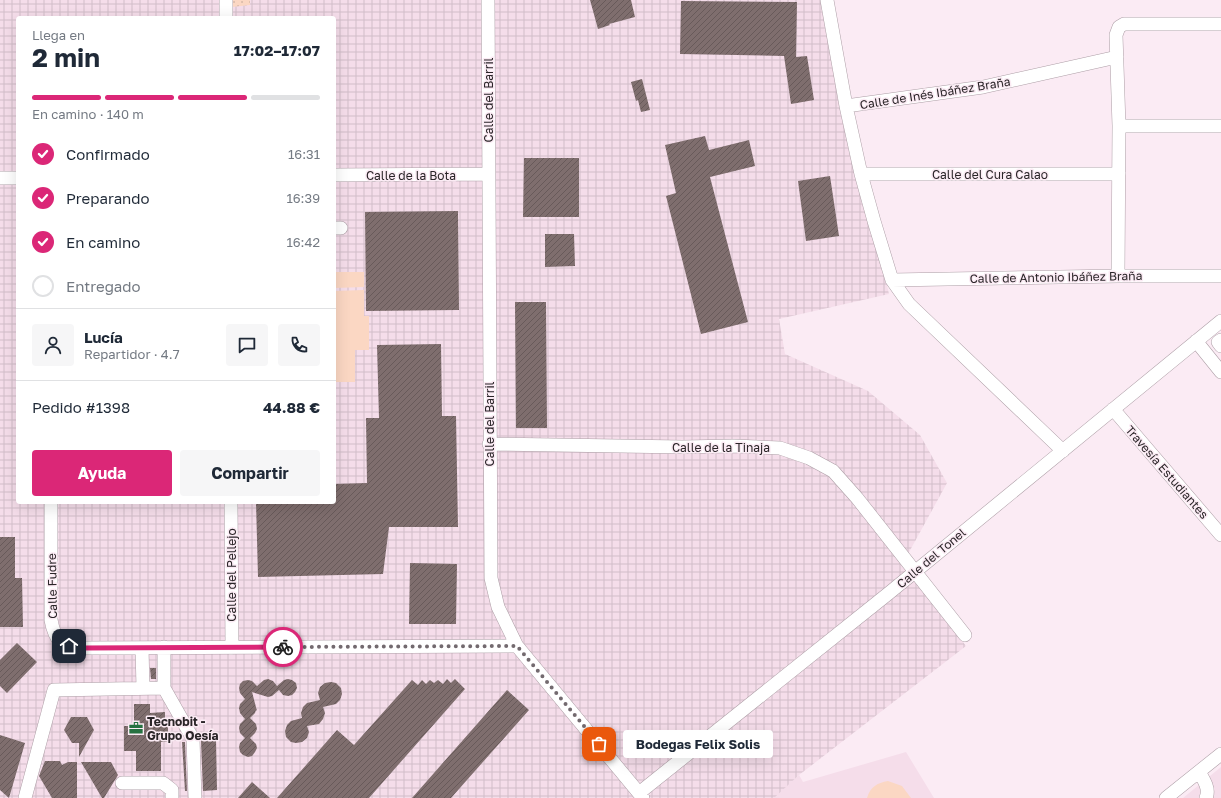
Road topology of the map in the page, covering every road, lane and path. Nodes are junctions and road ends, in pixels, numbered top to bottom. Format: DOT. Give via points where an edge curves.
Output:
graph roads {
  1 [pos="226,0"];
  2 [pos="488,0"];
  3 [pos="827,0"];
  4 [pos="226,16"];
  5 [pos="1221,24"];
  6 [pos="1117,57"];
  7 [pos="846,106"];
  8 [pos="1119,126"];
  9 [pos="1221,126"];
  10 [pos="488,174"];
  11 [pos="861,174"];
  12 [pos="1119,174"];
  13 [pos="336,175"];
  14 [pos="0,178"];
  15 [pos="16,178"];
  16 [pos="1118,276"];
  17 [pos="1221,276"];
  18 [pos="892,280"];
  19 [pos="1221,321"];
  20 [pos="1221,340"];
  21 [pos="1196,341"];
  22 [pos="1221,346"];
  23 [pos="1221,372"];
  24 [pos="1113,409"];
  25 [pos="489,444"];
  26 [pos="1063,450"];
  27 [pos="51,504"];
  28 [pos="231,504"];
  29 [pos="1221,535"];
  30 [pos="915,571"];
  31 [pos="965,635"];
  32 [pos="517,646"];
  33 [pos="164,647"];
  34 [pos="142,648"];
  35 [pos="232,648"];
  36 [pos="143,688"];
  37 [pos="164,688"];
  38 [pos="1221,754"];
  39 [pos="1200,772"];
  40 [pos="122,783"];
  41 [pos="641,795"];
  42 [pos="25,798"];
  43 [pos="172,798"];
  44 [pos="195,798"];
  45 [pos="1166,798"];
  46 [pos="1206,798"];
  1 -- 4 [label="street"];
  2 -- 10 [label="street, Calle del Barril"];
  3 -- 7 [label="street"];
  5 -- 6 [label="street" via="1124,24 1119,27 1116,35"];
  6 -- 7 [label="street, Calle de Inés Ibáñez Braña" via="983,87"];
  6 -- 8 [label="street"];
  7 -- 11 [label="street"];
  8 -- 9 [label="street"];
  8 -- 12 [label="street"];
  10 -- 13 [label="street, Calle de la Bota"];
  10 -- 25 [label="street, Calle del Barril"];
  11 -- 12 [label="street, Calle del Cura Calao"];
  11 -- 18 [label="street"];
  12 -- 16 [label="street"];
  14 -- 15 [label="street"];
  16 -- 17 [label="street, Calle de Antonio Ibáñez Braña"];
  16 -- 18 [label="street, Calle de Antonio Ibáñez Braña"];
  18 -- 26 [label="street" via="909,304"];
  19 -- 21 [label="street, Calle del Tonel"];
  20 -- 22 [label="street" via="1218,342"];
  21 -- 23 [label="street"];
  21 -- 24 [label="street, Calle del Tonel"];
  24 -- 26 [label="street, Calle del Tonel"];
  24 -- 29 [label="street, Travesía Estudiantes"];
  25 -- 30 [label="street, Calle de la Tinaja" via="780,448 809,458 833,471"];
  25 -- 32 [label="street, Calle del Barril" via="491,578 498,607"];
  26 -- 30 [label="street, Calle del Tonel"];
  27 -- 34 [label="street, Calle Fudre" via="53,632 60,641 69,646"];
  28 -- 35 [label="street, Calle del Pellejo"];
  30 -- 31 [label="street, Calle de la Tinaja"];
  30 -- 41 [label="street, Calle del Tonel"];
  32 -- 35 [label="street, Calle Fudre"];
  32 -- 41 [label="street, Calle del Barril"];
  33 -- 34 [label="street, Calle Fudre"];
  33 -- 35 [label="street, Calle Fudre"];
  33 -- 37 [label="street"];
  34 -- 36 [label="street"];
  36 -- 37 [label="street"];
  36 -- 42 [label="street" via="54,690"];
  37 -- 44 [label="street" via="193,739"];
  38 -- 39 [label="street"];
  39 -- 45 [label="street"];
  39 -- 46 [label="street" via="1208,794"];
  40 -- 43 [label="street" via="162,783 172,790"];
}
